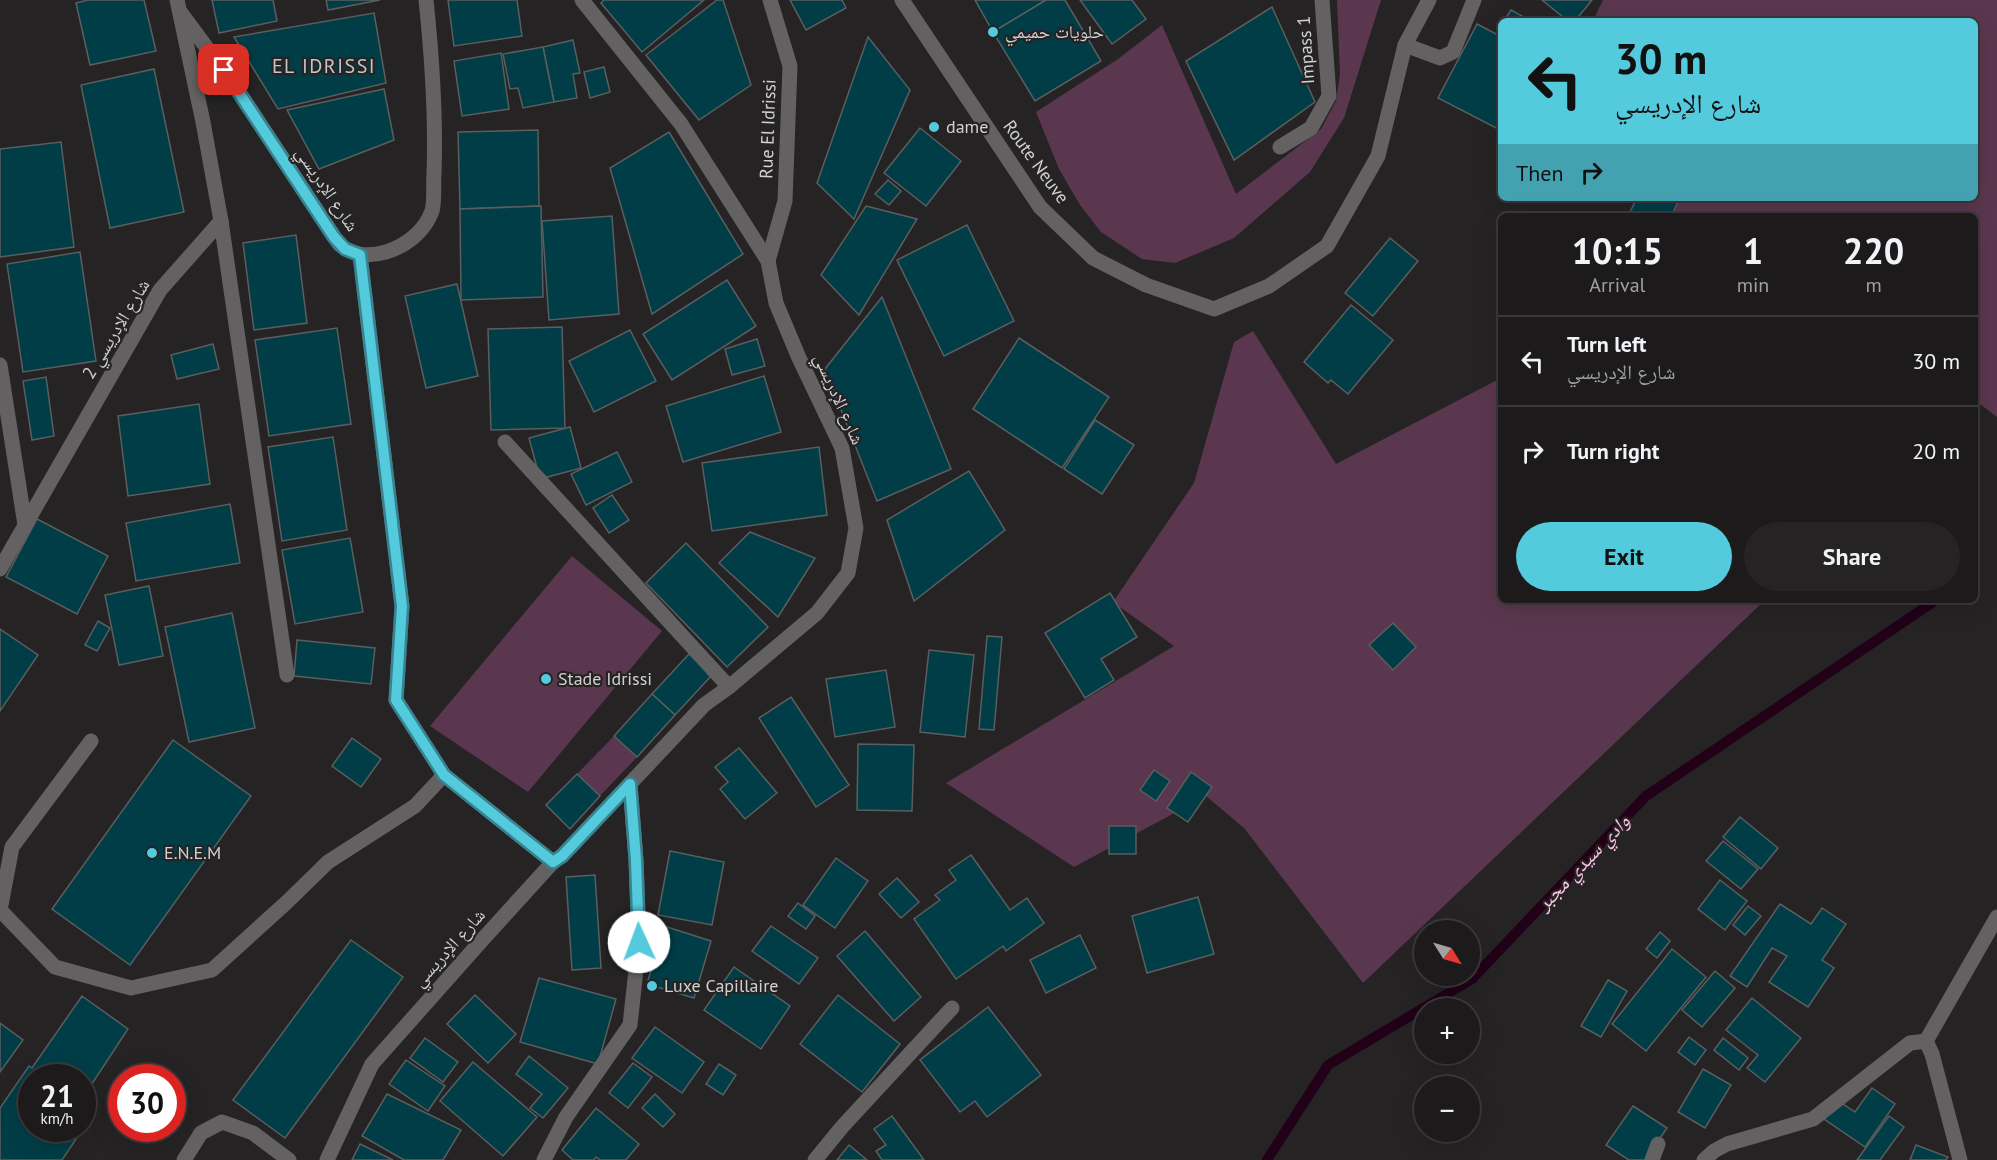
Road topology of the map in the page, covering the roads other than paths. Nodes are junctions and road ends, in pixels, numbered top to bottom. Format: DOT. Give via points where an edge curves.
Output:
graph roads {
  1 [pos="426,0"];
  2 [pos="582,0"];
  3 [pos="770,0"];
  4 [pos="902,0"];
  5 [pos="1322,0"];
  6 [pos="1429,0"];
  7 [pos="1474,0"];
  8 [pos="177,4"];
  9 [pos="1405,45"];
  10 [pos="1280,147"];
  11 [pos="221,221"];
  12 [pos="360,255"];
  13 [pos="768,261"];
  14 [pos="0,365"];
  15 [pos="505,442"];
  16 [pos="25,525"];
  17 [pos="0,569"];
  18 [pos="287,675"];
  19 [pos="729,687"];
  20 [pos="91,741"];
  21 [pos="444,775"];
  22 [pos="630,784"];
  23 [pos="553,862"];
  24 [pos="1997,917"];
  25 [pos="952,1008"];
  26 [pos="1926,1041"];
  27 [pos="1658,1144"];
  28 [pos="184,1160"];
  29 [pos="289,1160"];
  30 [pos="327,1160"];
  31 [pos="544,1160"];
  32 [pos="815,1160"];
  33 [pos="1652,1160"];
  34 [pos="1704,1160"];
  35 [pos="1960,1160"];
  1 -- 12 [label="street, شارع الإدريسي" via="435,135 432,210 416,235 405,244 377,255"];
  2 -- 13 [label="street, شارع الإدريسي" via="681,124"];
  3 -- 13 [label="street, Rue El Idrissi" via="790,66 785,201"];
  4 -- 9 [label="street, Route Neuve" via="1040,207 1093,258 1146,285 1214,309 1269,286 1327,246 1378,156"];
  5 -- 10 [label="street, Impass 1" via="1329,96 1311,128"];
  6 -- 9 [label="street, Route Neuve"];
  7 -- 9 [label="street" via="1453,52 1440,58"];
  8 -- 11 [label="street"];
  8 -- 12 [label="street, شارع الإدريسي" via="334,237 345,249"];
  11 -- 16 [label="street, شارع الإدريسي 2" via="160,290"];
  11 -- 18 [label="street"];
  12 -- 21 [label="street" via="402,606 396,700"];
  13 -- 19 [label="street, شارع الإدريسي" via="776,303 842,448 856,528 848,573 817,613"];
  14 -- 16 [label="street"];
  15 -- 19 [label="street"];
  16 -- 17 [label="street, شارع الإدريسي 2"];
  19 -- 22 [label="street, شارع الإدريسي" via="704,705"];
  20 -- 21 [label="street" via="12,847 0,910 55,966 131,988 212,970 328,862 415,806"];
  21 -- 23 [label="street"];
  22 -- 23 [label="street, شارع الإدريسي"];
  22 -- 31 [label="street" via="639,942 630,1025 566,1117"];
  23 -- 30 [label="street, شارع الإدريسي" via="372,1064"];
  24 -- 26 [label="street"];
  25 -- 32 [label="street"];
  26 -- 34 [label="street" via="1910,1043 1813,1119 1727,1144"];
  26 -- 35 [label="street"];
  27 -- 33 [label="street"];
  28 -- 29 [label="street" via="201,1133 222,1122 253,1133"];
}
